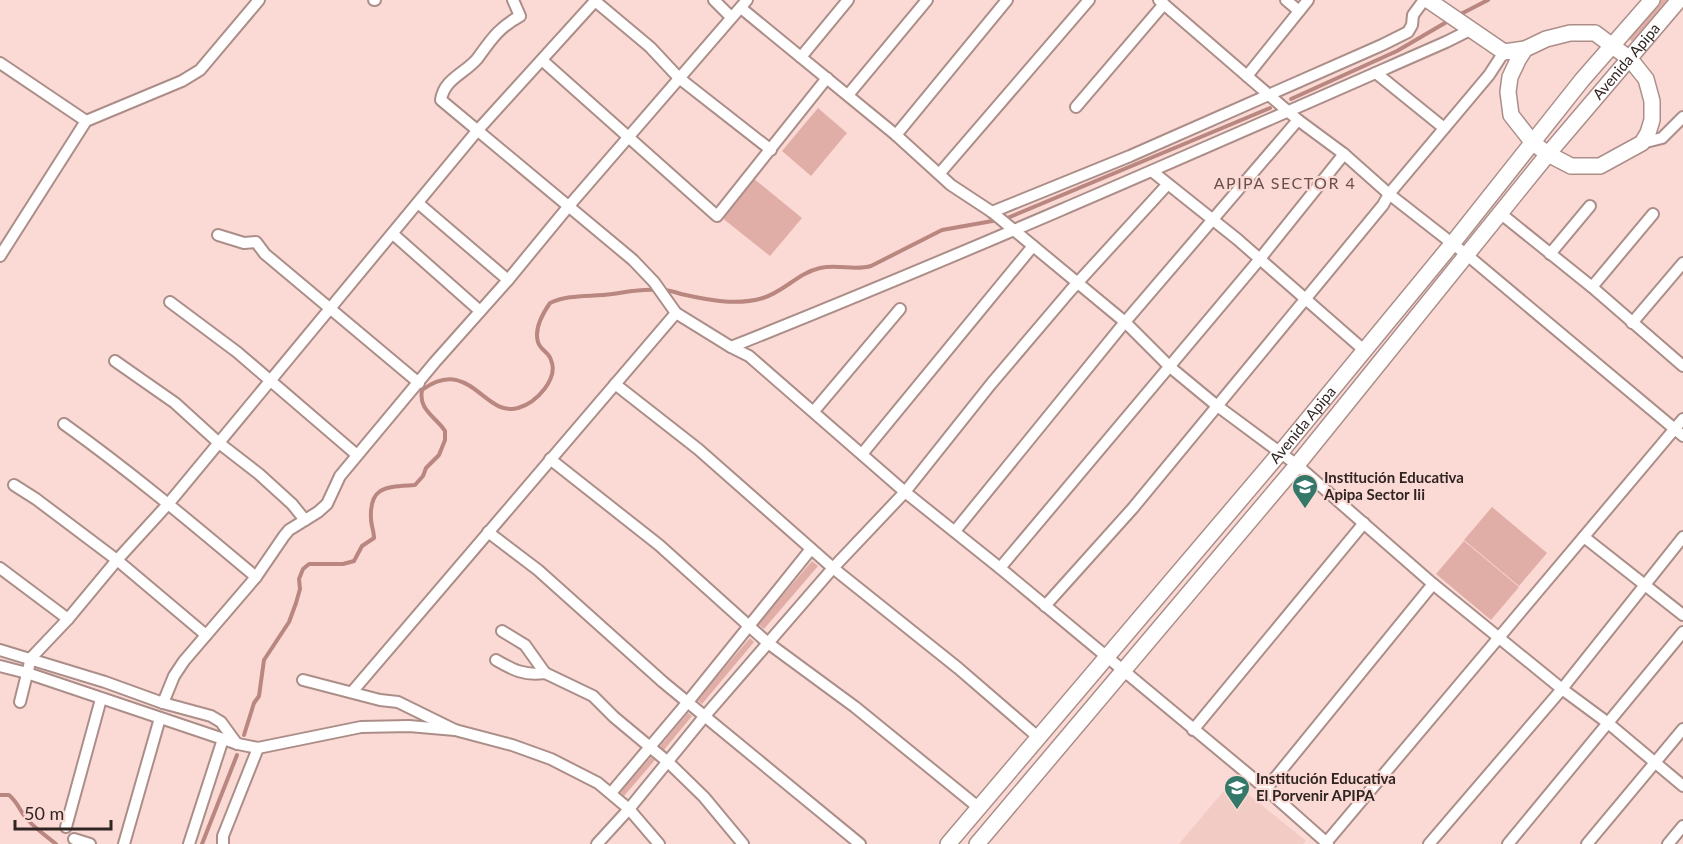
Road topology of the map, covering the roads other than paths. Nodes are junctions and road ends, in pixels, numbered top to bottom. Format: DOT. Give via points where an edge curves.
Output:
graph roads {
  1 [pos="259,0"];
  2 [pos="513,0"];
  3 [pos="714,0"];
  4 [pos="848,0"];
  5 [pos="927,0"];
  6 [pos="1007,0"];
  7 [pos="1089,0"];
  8 [pos="1286,0"];
  9 [pos="1308,0"];
  10 [pos="1424,0"];
  11 [pos="1428,0"];
  12 [pos="1652,0"];
  13 [pos="1679,0"];
  14 [pos="596,1"];
  15 [pos="1161,2"];
  16 [pos="744,4"];
  17 [pos="1299,11"];
  18 [pos="731,16"];
  19 [pos="1470,30"];
  20 [pos="1613,44"];
  21 [pos="1525,49"];
  22 [pos="1504,52"];
  23 [pos="801,57"];
  24 [pos="1629,59"];
  25 [pos="543,61"];
  26 [pos="0,63"];
  27 [pos="1376,73"];
  28 [pos="1247,76"];
  29 [pos="679,78"];
  30 [pos="827,78"];
  31 [pos="1269,94"];
  32 [pos="848,95"];
  33 [pos="1077,107"];
  34 [pos="1288,110"];
  35 [pos="1683,117"];
  36 [pos="1299,120"];
  37 [pos="86,121"];
  38 [pos="1444,128"];
  39 [pos="477,131"];
  40 [pos="896,135"];
  41 [pos="628,137"];
  42 [pos="1533,143"];
  43 [pos="1642,143"];
  44 [pos="771,150"];
  45 [pos="1344,154"];
  46 [pos="1548,154"];
  47 [pos="1153,172"];
  48 [pos="940,173"];
  49 [pos="1167,184"];
  50 [pos="1389,194"];
  51 [pos="418,204"];
  52 [pos="1590,206"];
  53 [pos="568,207"];
  54 [pos="992,212"];
  55 [pos="1500,213"];
  56 [pos="1653,214"];
  57 [pos="1212,221"];
  58 [pos="1014,231"];
  59 [pos="393,234"];
  60 [pos="218,235"];
  61 [pos="1452,244"];
  62 [pos="1033,246"];
  63 [pos="1550,254"];
  64 [pos="1467,255"];
  65 [pos="0,256"];
  66 [pos="1259,260"];
  67 [pos="1683,262"];
  68 [pos="508,280"];
  69 [pos="1078,284"];
  70 [pos="1592,287"];
  71 [pos="1305,299"];
  72 [pos="170,302"];
  73 [pos="331,309"];
  74 [pos="900,309"];
  75 [pos="480,311"];
  76 [pos="676,313"];
  77 [pos="1125,321"];
  78 [pos="1632,323"];
  79 [pos="731,347"];
  80 [pos="1365,351"];
  81 [pos="115,362"];
  82 [pos="1683,366"];
  83 [pos="1170,367"];
  84 [pos="270,382"];
  85 [pos="418,383"];
  86 [pos="615,384"];
  87 [pos="1216,405"];
  88 [pos="814,411"];
  89 [pos="1683,419"];
  90 [pos="64,424"];
  91 [pos="1679,432"];
  92 [pos="219,443"];
  93 [pos="1280,453"];
  94 [pos="862,454"];
  95 [pos="357,455"];
  96 [pos="550,459"];
  97 [pos="1297,465"];
  98 [pos="14,485"];
  99 [pos="905,492"];
  100 [pos="169,503"];
  101 [pos="305,520"];
  102 [pos="1364,523"];
  103 [pos="954,531"];
  104 [pos="488,532"];
  105 [pos="1584,537"];
  106 [pos="1683,537"];
  107 [pos="811,549"];
  108 [pos="117,560"];
  109 [pos="0,568"];
  110 [pos="833,568"];
  111 [pos="1000,568"];
  112 [pos="256,577"];
  113 [pos="1433,584"];
  114 [pos="1645,584"];
  115 [pos="1046,606"];
  116 [pos="1683,615"];
  117 [pos="68,619"];
  118 [pos="748,626"];
  119 [pos="502,631"];
  120 [pos="1683,632"];
  121 [pos="206,635"];
  122 [pos="1500,638"];
  123 [pos="768,643"];
  124 [pos="0,650"];
  125 [pos="1107,657"];
  126 [pos="31,658"];
  127 [pos="496,660"];
  128 [pos="0,666"];
  129 [pos="1124,671"];
  130 [pos="27,673"];
  131 [pos="545,673"];
  132 [pos="303,681"];
  133 [pos="1562,689"];
  134 [pos="352,692"];
  135 [pos="101,699"];
  136 [pos="20,702"];
  137 [pos="163,703"];
  138 [pos="687,703"];
  139 [pos="704,717"];
  140 [pos="160,718"];
  141 [pos="1608,723"];
  142 [pos="1683,729"];
  143 [pos="455,730"];
  144 [pos="1193,730"];
  145 [pos="1038,737"];
  146 [pos="223,739"];
  147 [pos="238,744"];
  148 [pos="650,746"];
  149 [pos="258,748"];
  150 [pos="668,762"];
  151 [pos="1655,763"];
  152 [pos="1683,786"];
  153 [pos="1266,789"];
  154 [pos="610,793"];
  155 [pos="978,807"];
  156 [pos="629,808"];
  157 [pos="1683,826"];
  158 [pos="66,827"];
  159 [pos="74,839"];
  160 [pos="90,844"];
  161 [pos="124,844"];
  162 [pos="189,844"];
  163 [pos="223,844"];
  164 [pos="597,844"];
  165 [pos="658,844"];
  166 [pos="743,844"];
  167 [pos="860,844"];
  168 [pos="948,844"];
  169 [pos="977,844"];
  170 [pos="1327,844"];
  171 [pos="1429,844"];
  172 [pos="1508,844"];
  173 [pos="1587,844"];
  174 [pos="1668,844"];
  1 -- 37 [label="street" via="200,69 182,81"];
  2 -- 39 [label="street" via="520,16 493,36 476,60 442,91 441,100"];
  3 -- 18 [label="street"];
  4 -- 23 [label="street"];
  5 -- 32 [label="street"];
  6 -- 40 [label="street"];
  7 -- 48 [label="street"];
  8 -- 17 [label="street"];
  9 -- 17 [label="street"];
  10 -- 31 [label="street" via="1413,15 1408,32"];
  11 -- 19 [label="street"];
  12 -- 20 [label="street, Avenida Apipa"];
  13 -- 24 [label="street, Avenida Apipa"];
  14 -- 25 [label="street"];
  14 -- 29 [label="street" via="650,47"];
  15 -- 28 [label="street"];
  15 -- 33 [label="street"];
  16 -- 18 [label="street"];
  16 -- 23 [label="street"];
  17 -- 28 [label="street"];
  18 -- 29 [label="street"];
  19 -- 22 [label="street"];
  19 -- 27 [label="street"];
  20 -- 21 [label="street" via="1595,33 1570,33"];
  20 -- 24 [label="street"];
  20 -- 42 [label="street, Avenida Apipa"];
  21 -- 22 [label="street"];
  21 -- 42 [label="street" via="1510,77 1508,92 1511,115"];
  22 -- 38 [label="street"];
  23 -- 30 [label="street"];
  24 -- 43 [label="street" via="1646,79 1652,101 1652,120"];
  24 -- 46 [label="street, Avenida Apipa"];
  25 -- 39 [label="street"];
  25 -- 41 [label="street"];
  26 -- 37 [label="street"];
  27 -- 34 [label="street"];
  27 -- 38 [label="street"];
  28 -- 31 [label="street"];
  29 -- 41 [label="street"];
  29 -- 44 [label="street"];
  30 -- 32 [label="street"];
  30 -- 44 [label="street"];
  31 -- 34 [label="street"];
  31 -- 54 [label="street"];
  32 -- 40 [label="street"];
  34 -- 36 [label="street"];
  34 -- 47 [label="street"];
  35 -- 43 [label="street" via="1662,138"];
  36 -- 45 [label="street"];
  36 -- 57 [label="street"];
  37 -- 65 [label="street"];
  38 -- 50 [label="street"];
  39 -- 51 [label="street"];
  39 -- 53 [label="street"];
  40 -- 48 [label="street"];
  41 -- 44 [label="street" via="717,216"];
  41 -- 53 [label="street"];
  42 -- 46 [label="street"];
  42 -- 61 [label="street, Avenida Apipa"];
  43 -- 46 [label="street" via="1600,166 1571,166"];
  45 -- 50 [label="street"];
  45 -- 66 [label="street"];
  46 -- 55 [label="street, Avenida Apipa"];
  47 -- 49 [label="street"];
  47 -- 58 [label="street"];
  48 -- 54 [label="street"];
  49 -- 57 [label="street"];
  49 -- 69 [label="street"];
  50 -- 61 [label="street"];
  50 -- 71 [label="street"];
  51 -- 59 [label="street"];
  51 -- 68 [label="street"];
  52 -- 63 [label="street"];
  53 -- 68 [label="street"];
  53 -- 76 [label="street" via="640,267"];
  54 -- 58 [label="street"];
  55 -- 63 [label="street"];
  55 -- 64 [label="street, Avenida Apipa"];
  56 -- 70 [label="street"];
  57 -- 66 [label="street"];
  57 -- 77 [label="street"];
  58 -- 62 [label="street"];
  58 -- 79 [label="street"];
  59 -- 73 [label="street"];
  59 -- 75 [label="street"];
  60 -- 73 [label="street" via="244,243 256,242"];
  61 -- 64 [label="street"];
  61 -- 80 [label="street, Avenida Apipa"];
  62 -- 69 [label="street"];
  62 -- 94 [label="street"];
  63 -- 70 [label="street"];
  64 -- 91 [label="street"];
  64 -- 97 [label="street, Avenida Apipa"];
  66 -- 71 [label="street"];
  66 -- 83 [label="street"];
  67 -- 78 [label="street"];
  68 -- 75 [label="street"];
  69 -- 77 [label="street"];
  69 -- 99 [label="street"];
  70 -- 78 [label="street"];
  71 -- 80 [label="street"];
  71 -- 87 [label="street"];
  72 -- 84 [label="street"];
  73 -- 84 [label="street"];
  73 -- 85 [label="street"];
  74 -- 88 [label="street"];
  75 -- 85 [label="street"];
  76 -- 79 [label="street"];
  76 -- 86 [label="street"];
  77 -- 83 [label="street"];
  77 -- 103 [label="street"];
  78 -- 82 [label="street"];
  79 -- 88 [label="street" via="748,356"];
  80 -- 93 [label="street, Avenida Apipa"];
  81 -- 92 [label="street" via="175,403"];
  83 -- 87 [label="street"];
  83 -- 111 [label="street"];
  84 -- 92 [label="street"];
  84 -- 95 [label="street"];
  85 -- 95 [label="street"];
  86 -- 96 [label="street"];
  86 -- 107 [label="street" via="698,449"];
  87 -- 93 [label="street"];
  87 -- 115 [label="street" via="1133,508"];
  88 -- 94 [label="street"];
  89 -- 91 [label="street"];
  90 -- 100 [label="street"];
  91 -- 105 [label="street"];
  92 -- 100 [label="street"];
  92 -- 101 [label="street" via="259,474"];
  93 -- 97 [label="street"];
  93 -- 125 [label="street, Avenida Apipa"];
  94 -- 99 [label="street"];
  95 -- 101 [label="street" via="340,476 327,504"];
  96 -- 104 [label="street"];
  96 -- 118 [label="street" via="659,545"];
  97 -- 102 [label="street"];
  97 -- 129 [label="street, Avenida Apipa"];
  98 -- 108 [label="street"];
  99 -- 103 [label="street"];
  99 -- 110 [label="street"];
  100 -- 108 [label="street"];
  100 -- 112 [label="street"];
  101 -- 112 [label="street" via="284,536"];
  102 -- 113 [label="street"];
  102 -- 144 [label="street"];
  103 -- 111 [label="street"];
  104 -- 134 [label="street"];
  104 -- 138 [label="street" via="538,570"];
  105 -- 114 [label="street"];
  105 -- 122 [label="street"];
  106 -- 114 [label="street"];
  107 -- 110 [label="street"];
  107 -- 118 [label="street"];
  108 -- 117 [label="street"];
  108 -- 121 [label="street"];
  109 -- 117 [label="street"];
  110 -- 123 [label="street"];
  110 -- 145 [label="street"];
  111 -- 115 [label="street"];
  112 -- 121 [label="street"];
  113 -- 122 [label="street"];
  113 -- 153 [label="street"];
  114 -- 116 [label="street"];
  114 -- 133 [label="street"];
  115 -- 125 [label="street"];
  117 -- 126 [label="street"];
  118 -- 123 [label="street"];
  118 -- 138 [label="street"];
  119 -- 131 [label="street" via="525,645"];
  120 -- 141 [label="street"];
  121 -- 137 [label="street" via="174,676"];
  122 -- 133 [label="street"];
  122 -- 170 [label="street"];
  123 -- 139 [label="street"];
  123 -- 155 [label="street" via="855,707"];
  124 -- 126 [label="street"];
  125 -- 129 [label="street"];
  125 -- 145 [label="street, Avenida Apipa"];
  126 -- 130 [label="street"];
  126 -- 137 [label="street"];
  127 -- 131 [label="street" via="525,674"];
  128 -- 130 [label="street"];
  129 -- 144 [label="street"];
  129 -- 169 [label="street, Avenida Apipa"];
  130 -- 135 [label="street"];
  130 -- 136 [label="street"];
  131 -- 148 [label="street" via="593,696"];
  132 -- 134 [label="street"];
  133 -- 141 [label="street"];
  133 -- 171 [label="street"];
  134 -- 143 [label="street" via="398,702"];
  135 -- 140 [label="street"];
  135 -- 158 [label="street"];
  137 -- 147 [label="street" via="211,716 221,722"];
  138 -- 139 [label="street"];
  138 -- 148 [label="street"];
  139 -- 150 [label="street"];
  139 -- 167 [label="street"];
  140 -- 146 [label="street"];
  140 -- 161 [label="street"];
  141 -- 151 [label="street"];
  141 -- 172 [label="street"];
  142 -- 151 [label="street"];
  143 -- 149 [label="street" via="361,727"];
  143 -- 154 [label="street" via="551,759"];
  144 -- 153 [label="street"];
  145 -- 155 [label="street, Avenida Apipa"];
  146 -- 147 [label="street"];
  146 -- 162 [label="street"];
  147 -- 149 [label="street"];
  148 -- 150 [label="street"];
  148 -- 154 [label="street"];
  149 -- 163 [label="street"];
  150 -- 156 [label="street"];
  150 -- 166 [label="street"];
  151 -- 152 [label="street"];
  151 -- 173 [label="street"];
  153 -- 170 [label="street"];
  154 -- 156 [label="street"];
  155 -- 168 [label="street, Avenida Apipa"];
  156 -- 164 [label="street"];
  156 -- 165 [label="street"];
  157 -- 174 [label="street"];
  159 -- 160 [label="street"];
}
